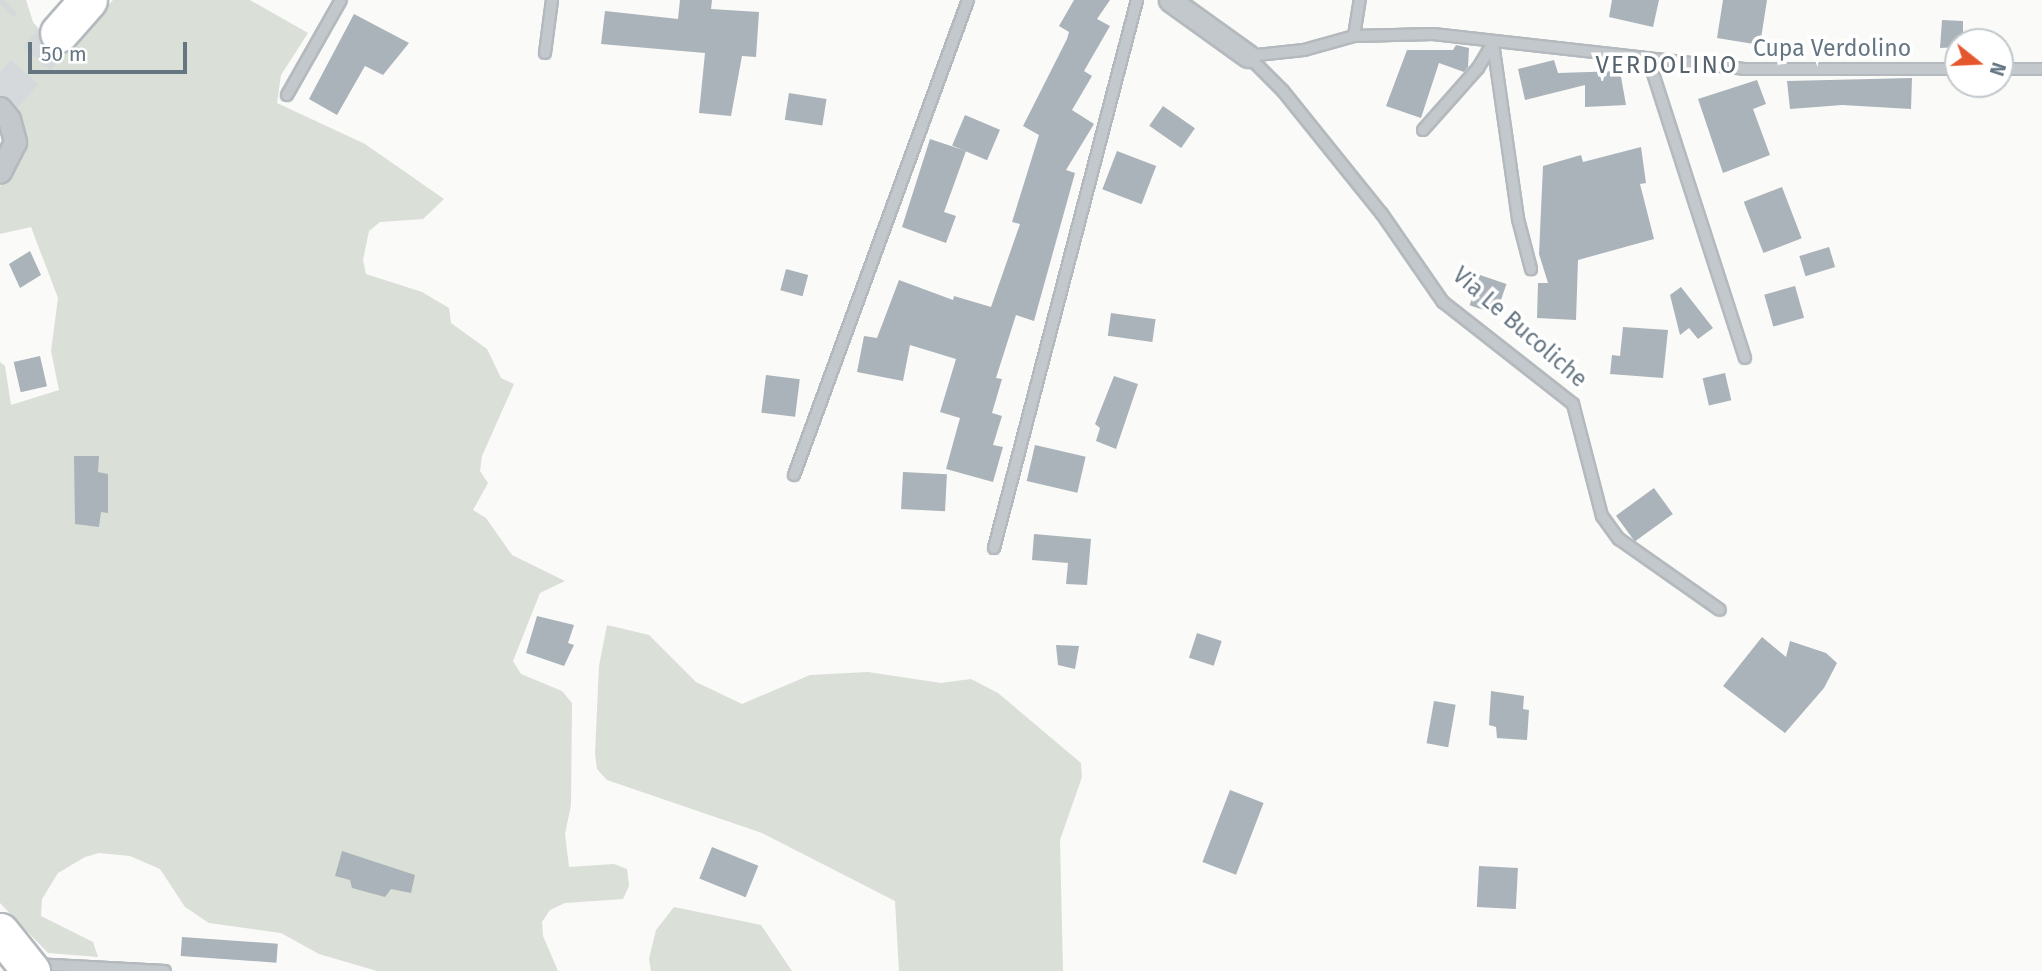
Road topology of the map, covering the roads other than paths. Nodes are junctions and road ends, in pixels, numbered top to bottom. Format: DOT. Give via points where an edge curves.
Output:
graph roads {
  1 [pos="88,0"];
  2 [pos="341,0"];
  3 [pos="552,0"];
  4 [pos="968,0"];
  5 [pos="1137,0"];
  6 [pos="1170,0"];
  7 [pos="1360,0"];
  8 [pos="59,33"];
  9 [pos="1354,36"];
  10 [pos="1493,43"];
  11 [pos="545,53"];
  12 [pos="1248,56"];
  13 [pos="1649,61"];
  14 [pos="1944,69"];
  15 [pos="2014,69"];
  16 [pos="2042,69"];
  17 [pos="287,95"];
  18 [pos="0,108"];
  19 [pos="1423,130"];
  20 [pos="0,172"];
  21 [pos="1531,269"];
  22 [pos="1745,358"];
  23 [pos="794,475"];
  24 [pos="993,548"];
  25 [pos="1720,610"];
  26 [pos="15,956"];
  27 [pos="165,971"];
  1 -- 8 [label="highway"];
  2 -- 17 [label="lane"];
  3 -- 11 [label="lane"];
  4 -- 23 [label="lane"];
  5 -- 24 [label="lane"];
  6 -- 12 [label="street, Via Le Bucoliche"];
  7 -- 9 [label="lane"];
  9 -- 10 [label="lane, Cupa Verdolino" via="1433,34"];
  9 -- 12 [label="lane, Cupa Verdolino" via="1304,50"];
  10 -- 13 [label="lane, Cupa Verdolino"];
  10 -- 19 [label="lane" via="1478,68"];
  10 -- 21 [label="lane" via="1518,219"];
  12 -- 25 [label="lane, Via Le Bucoliche" via="1283,91 1382,214 1443,302 1573,404 1602,516 1619,539"];
  13 -- 14 [label="lane, Cupa Verdolino" via="1744,69"];
  13 -- 22 [label="lane"];
  15 -- 16 [label="lane"];
  18 -- 20 [label="street" via="9,119 15,142"];
  26 -- 27 [label="lane"];
}
